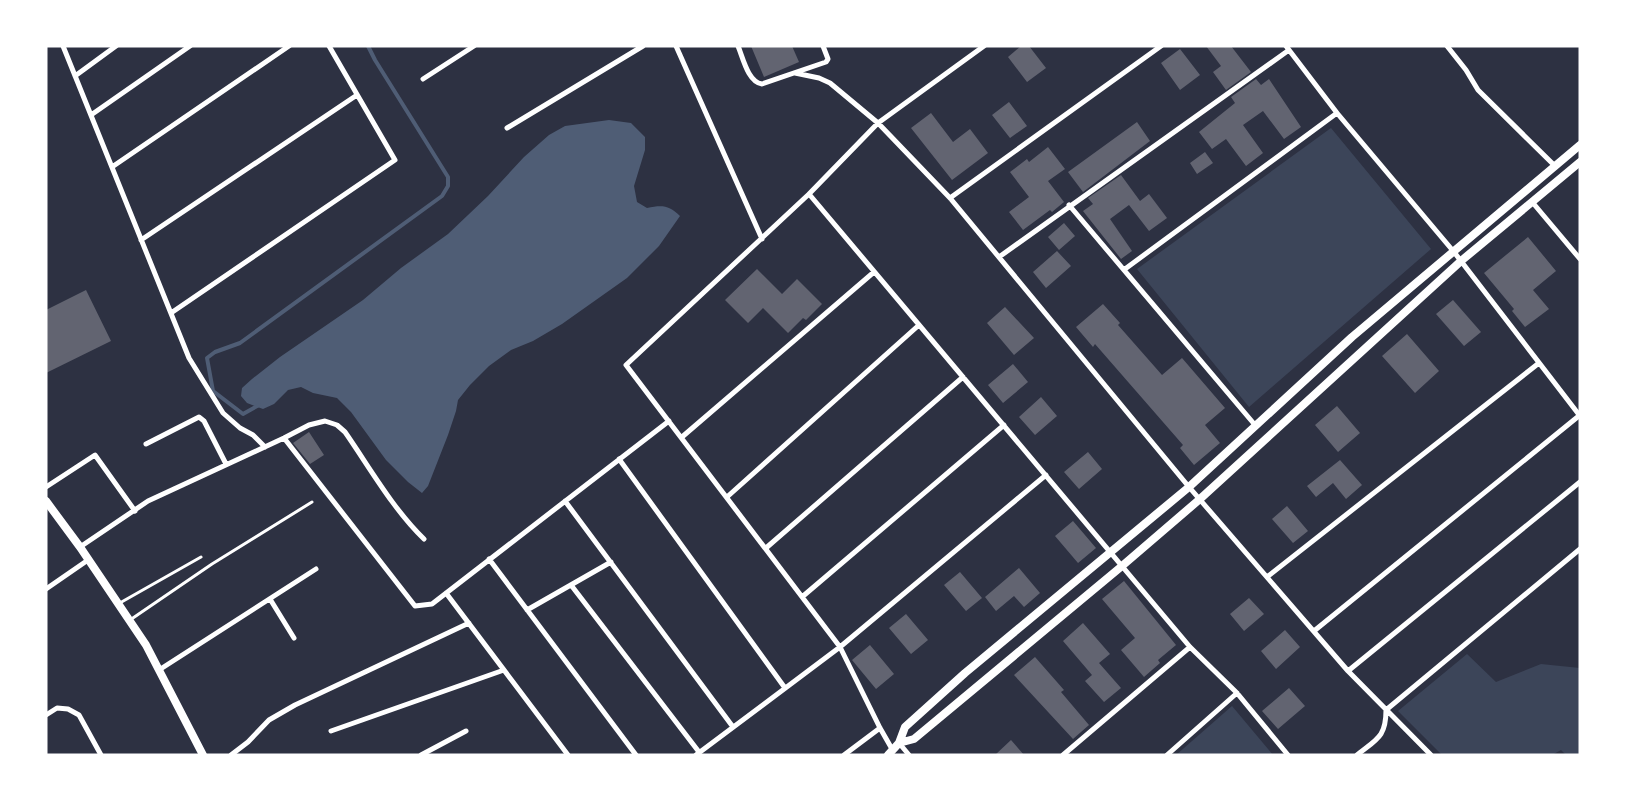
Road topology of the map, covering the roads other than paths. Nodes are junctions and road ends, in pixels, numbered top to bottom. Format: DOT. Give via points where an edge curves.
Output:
graph roads {
  1 [pos="63,46"];
  2 [pos="116,46"];
  3 [pos="190,46"];
  4 [pos="289,46"];
  5 [pos="329,46"];
  6 [pos="474,46"];
  7 [pos="643,46"];
  8 [pos="676,46"];
  9 [pos="738,46"];
  10 [pos="823,46"];
  11 [pos="984,46"];
  12 [pos="1161,46"];
  13 [pos="1447,46"];
  14 [pos="1288,48"];
  15 [pos="795,73"];
  16 [pos="74,76"];
  17 [pos="423,79"];
  18 [pos="357,95"];
  19 [pos="1337,113"];
  20 [pos="91,115"];
  21 [pos="878,123"];
  22 [pos="507,128"];
  23 [pos="1580,145"];
  24 [pos="1580,162"];
  25 [pos="1555,166"];
  26 [pos="112,167"];
  27 [pos="809,194"];
  28 [pos="950,198"];
  29 [pos="1533,203"];
  30 [pos="1069,205"];
  31 [pos="762,239"];
  32 [pos="141,240"];
  33 [pos="1454,252"];
  34 [pos="999,257"];
  35 [pos="1580,259"];
  36 [pos="1461,261"];
  37 [pos="1125,269"];
  38 [pos="874,272"];
  39 [pos="171,313"];
  40 [pos="919,325"];
  41 [pos="1539,363"];
  42 [pos="963,377"];
  43 [pos="1580,416"];
  44 [pos="669,421"];
  45 [pos="1004,425"];
  46 [pos="1255,425"];
  47 [pos="284,438"];
  48 [pos="682,438"];
  49 [pos="146,444"];
  50 [pos="265,447"];
  51 [pos="619,459"];
  52 [pos="226,464"];
  53 [pos="1046,475"];
  54 [pos="1580,482"];
  55 [pos="46,487"];
  56 [pos="1189,487"];
  57 [pos="727,497"];
  58 [pos="1200,499"];
  59 [pos="46,501"];
  60 [pos="565,501"];
  61 [pos="312,502"];
  62 [pos="135,511"];
  63 [pos="424,539"];
  64 [pos="80,547"];
  65 [pos="766,548"];
  66 [pos="1580,549"];
  67 [pos="1110,552"];
  68 [pos="201,557"];
  69 [pos="489,559"];
  70 [pos="88,560"];
  71 [pos="611,562"];
  72 [pos="1122,566"];
  73 [pos="316,569"];
  74 [pos="1267,577"];
  75 [pos="571,585"];
  76 [pos="46,590"];
  77 [pos="446,593"];
  78 [pos="802,597"];
  79 [pos="270,599"];
  80 [pos="118,604"];
  81 [pos="527,610"];
  82 [pos="130,621"];
  83 [pos="469,623"];
  84 [pos="1314,631"];
  85 [pos="294,638"];
  86 [pos="840,647"];
  87 [pos="1190,647"];
  88 [pos="160,670"];
  89 [pos="504,670"];
  90 [pos="1348,671"];
  91 [pos="786,688"];
  92 [pos="1237,693"];
  93 [pos="1386,710"];
  94 [pos="46,715"];
  95 [pos="732,727"];
  96 [pos="880,728"];
  97 [pos="332,731"];
  98 [pos="466,731"];
  99 [pos="893,749"];
  100 [pos="697,753"];
  101 [pos="101,755"];
  102 [pos="203,755"];
  103 [pos="231,755"];
  104 [pos="421,755"];
  105 [pos="568,755"];
  106 [pos="636,755"];
  107 [pos="844,755"];
  108 [pos="909,755"];
  109 [pos="1063,755"];
  110 [pos="1166,755"];
  111 [pos="1288,755"];
  112 [pos="1357,755"];
  113 [pos="1431,755"];
  1 -- 16 [label="street"];
  2 -- 16 [label="street"];
  3 -- 20 [label="street"];
  4 -- 26 [label="street"];
  5 -- 18 [label="street"];
  6 -- 17 [label="street"];
  7 -- 22 [label="street"];
  8 -- 31 [label="street"];
  9 -- 15 [label="street" via="757,84"];
  10 -- 15 [label="street" via="828,59 826,62"];
  11 -- 21 [label="street"];
  12 -- 28 [label="street"];
  13 -- 25 [label="street" via="1478,90"];
  14 -- 19 [label="street"];
  14 -- 30 [label="street"];
  15 -- 21 [label="street" via="830,83"];
  16 -- 20 [label="street"];
  18 -- 32 [label="street"];
  18 -- 39 [label="street" via="395,160"];
  19 -- 33 [label="street"];
  19 -- 37 [label="street"];
  20 -- 26 [label="street"];
  21 -- 27 [label="street"];
  21 -- 28 [label="street"];
  23 -- 25 [label="street"];
  24 -- 29 [label="street"];
  25 -- 33 [label="street"];
  26 -- 32 [label="street"];
  27 -- 31 [label="street"];
  27 -- 38 [label="street"];
  28 -- 34 [label="street"];
  29 -- 35 [label="street"];
  29 -- 36 [label="street"];
  30 -- 34 [label="street"];
  30 -- 37 [label="street"];
  31 -- 44 [label="street" via="626,364"];
  32 -- 39 [label="street"];
  33 -- 36 [label="street"];
  33 -- 46 [label="street" via="1352,337"];
  34 -- 56 [label="street"];
  36 -- 41 [label="street"];
  36 -- 58 [label="street"];
  37 -- 46 [label="street"];
  38 -- 40 [label="street"];
  38 -- 48 [label="street"];
  39 -- 50 [label="street" via="189,358 222,413"];
  40 -- 42 [label="street"];
  40 -- 57 [label="street"];
  41 -- 43 [label="street"];
  41 -- 74 [label="street"];
  42 -- 45 [label="street"];
  42 -- 65 [label="street"];
  43 -- 84 [label="street"];
  44 -- 48 [label="street"];
  44 -- 51 [label="street"];
  45 -- 53 [label="street"];
  45 -- 78 [label="street"];
  46 -- 56 [label="street"];
  47 -- 50 [label="street"];
  47 -- 63 [label="street" via="325,421 337,425"];
  47 -- 77 [label="street" via="415,606 432,604"];
  48 -- 57 [label="street"];
  49 -- 52 [label="street" via="199,417"];
  50 -- 52 [label="street"];
  51 -- 60 [label="street"];
  51 -- 91 [label="street"];
  52 -- 62 [label="street" via="148,501"];
  53 -- 67 [label="street"];
  53 -- 86 [label="street"];
  54 -- 90 [label="street"];
  55 -- 62 [label="street" via="96,455"];
  56 -- 58 [label="street"];
  56 -- 67 [label="street"];
  57 -- 65 [label="street"];
  58 -- 72 [label="street"];
  58 -- 74 [label="street"];
  59 -- 64 [label="street"];
  60 -- 69 [label="street"];
  60 -- 71 [label="street"];
  61 -- 82 [label="lane" via="212,564"];
  62 -- 64 [label="street"];
  64 -- 70 [label="street"];
  65 -- 78 [label="street"];
  66 -- 93 [label="street"];
  67 -- 72 [label="street"];
  67 -- 99 [label="street" via="905,727"];
  68 -- 80 [label="lane"];
  69 -- 77 [label="street"];
  69 -- 81 [label="street"];
  70 -- 76 [label="street"];
  70 -- 80 [label="street"];
  71 -- 75 [label="street"];
  71 -- 95 [label="street"];
  72 -- 87 [label="street"];
  72 -- 99 [label="street" via="914,740"];
  73 -- 79 [label="street"];
  74 -- 84 [label="street"];
  75 -- 81 [label="street"];
  75 -- 100 [label="street"];
  77 -- 83 [label="street"];
  78 -- 86 [label="street"];
  79 -- 85 [label="street"];
  79 -- 88 [label="street"];
  80 -- 82 [label="street"];
  81 -- 106 [label="street"];
  82 -- 88 [label="street"];
  83 -- 89 [label="street"];
  83 -- 103 [label="street" via="295,705 269,720"];
  84 -- 90 [label="street"];
  86 -- 91 [label="street"];
  86 -- 96 [label="street"];
  87 -- 92 [label="street"];
  87 -- 109 [label="street"];
  88 -- 102 [label="street"];
  89 -- 97 [label="street"];
  89 -- 105 [label="street"];
  90 -- 93 [label="street"];
  91 -- 95 [label="street"];
  92 -- 110 [label="street"];
  92 -- 111 [label="street"];
  93 -- 112 [label="street" via="1384,731"];
  93 -- 113 [label="street"];
  94 -- 101 [label="street" via="57,708 79,715"];
  95 -- 100 [label="street"];
  96 -- 99 [label="street"];
  96 -- 107 [label="street"];
  98 -- 104 [label="street"];
  99 -- 108 [label="street"];
}
